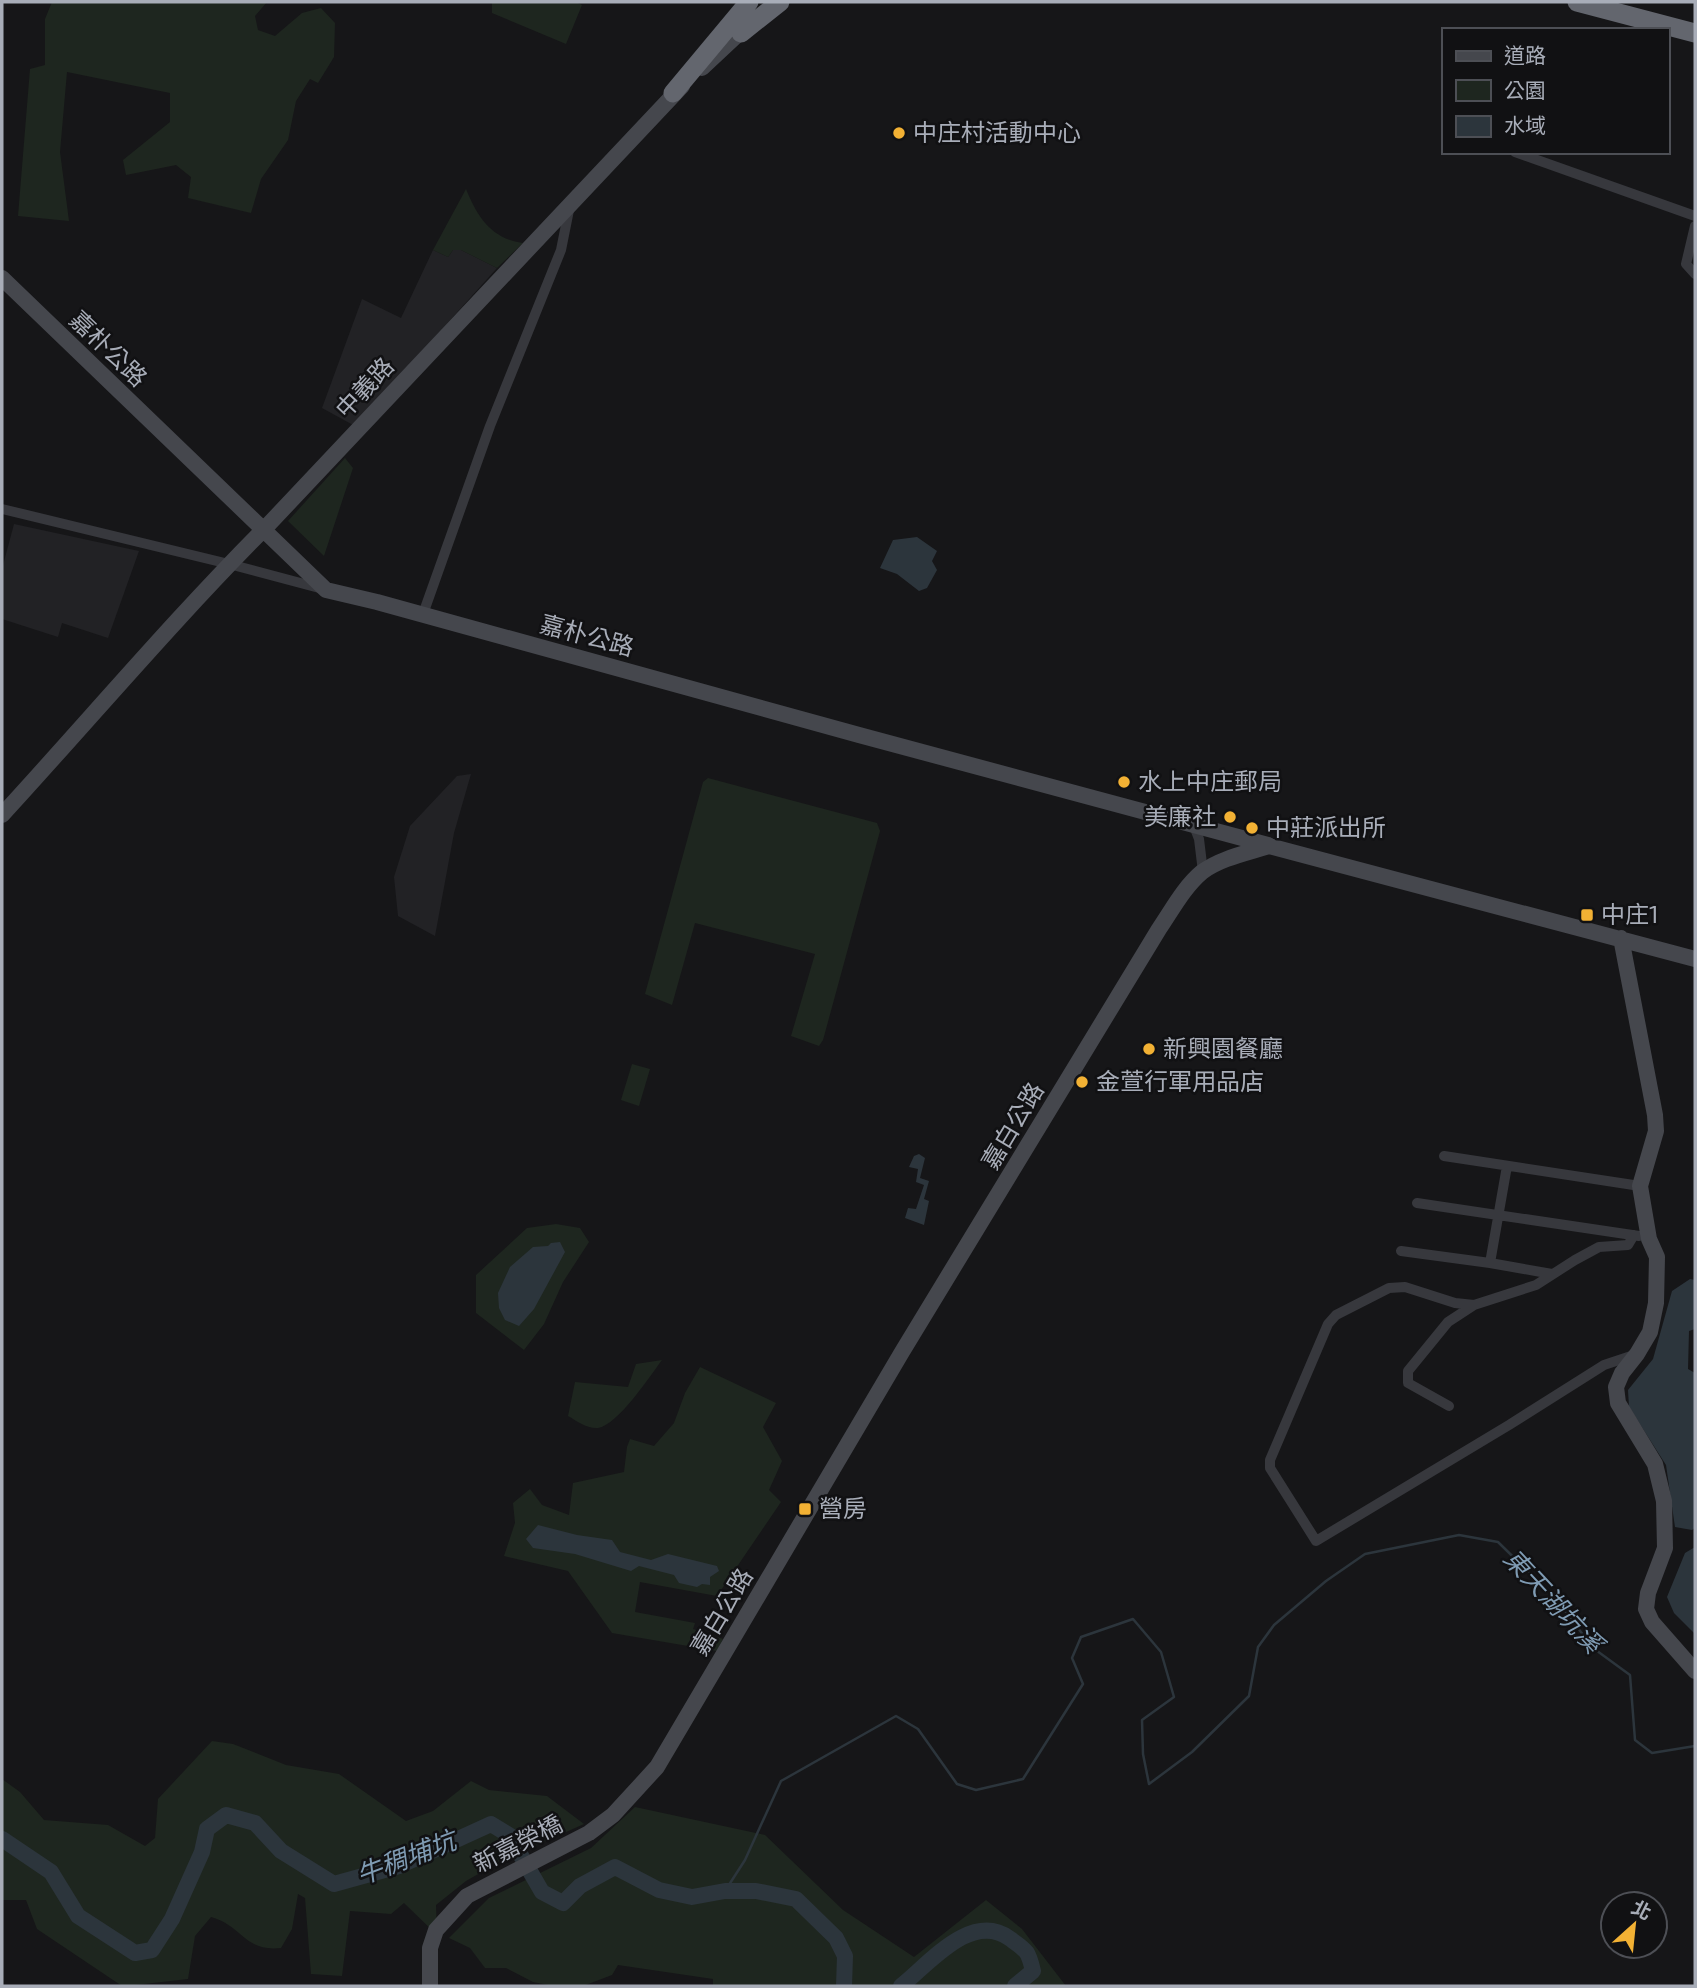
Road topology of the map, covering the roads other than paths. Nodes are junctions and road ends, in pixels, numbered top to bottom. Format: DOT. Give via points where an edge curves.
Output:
graph roads {
  1 [pos="749,2"];
  2 [pos="770,2"];
  3 [pos="780,2"];
  4 [pos="1569,2"];
  5 [pos="1577,2"];
  6 [pos="1627,8"];
  7 [pos="1695,20"];
  8 [pos="741,33"];
  9 [pos="1695,33"];
  10 [pos="673,93"];
  11 [pos="1521,154"];
  12 [pos="571,201"];
  13 [pos="1695,216"];
  14 [pos="1695,226"];
  15 [pos="1695,274"];
  16 [pos="2,278"];
  17 [pos="2,509"];
  18 [pos="263,530"];
  19 [pos="229,564"];
  20 [pos="326,590"];
  21 [pos="423,614"];
  22 [pos="2,815"];
  23 [pos="1194,825"];
  24 [pos="1269,846"];
  25 [pos="1203,872"];
  26 [pos="1621,938"];
  27 [pos="1695,959"];
  28 [pos="1444,1156"];
  29 [pos="1507,1166"];
  30 [pos="1640,1186"];
  31 [pos="1417,1203"];
  32 [pos="1498,1216"];
  33 [pos="1641,1237"];
  34 [pos="1401,1251"];
  35 [pos="1490,1263"];
  36 [pos="1552,1275"];
  37 [pos="1474,1305"];
  38 [pos="1637,1354"];
  39 [pos="1449,1406"];
  40 [pos="1695,1671"];
  41 [pos="589,1833"];
  42 [pos="430,1986"];
  1 -- 10 [label="highway"];
  2 -- 8 [label="main road, 中義路"];
  3 -- 8 [label="highway"];
  4 -- 6 [label="highway"];
  5 -- 6 [label="highway"];
  6 -- 7 [label="highway"];
  6 -- 9 [label="highway"];
  8 -- 10 [label="main road, 中義路"];
  10 -- 12 [label="main road, 中義路"];
  11 -- 13 [label="street"];
  12 -- 18 [label="main road, 中義路"];
  12 -- 21 [label="street" via="561,250 490,426"];
  14 -- 15 [label="street" via="1686,264"];
  16 -- 18 [label="main road, 嘉朴公路"];
  17 -- 19 [label="street"];
  18 -- 19 [label="main road, 中義路"];
  18 -- 20 [label="main road, 嘉朴公路"];
  19 -- 20 [label="street"];
  19 -- 22 [label="main road, 中義路"];
  20 -- 21 [label="main road, 嘉朴公路"];
  21 -- 23 [label="main road, 嘉朴公路"];
  23 -- 24 [label="main road, 嘉朴公路"];
  23 -- 25 [label="street"];
  24 -- 25 [label="main road, 嘉白公路"];
  24 -- 26 [label="main road"];
  25 -- 41 [label="main road, 嘉白公路" via="1159,929 657,1767 613,1815"];
  26 -- 27 [label="main road"];
  26 -- 30 [label="main road" via="1655,1115 1656,1131"];
  28 -- 29 [label="street"];
  29 -- 30 [label="street"];
  29 -- 32 [label="street"];
  30 -- 33 [label="main road"];
  31 -- 32 [label="street"];
  32 -- 33 [label="street"];
  32 -- 35 [label="street"];
  33 -- 36 [label="street" via="1628,1245 1599,1247"];
  33 -- 38 [label="main road" via="1657,1257 1656,1303 1650,1332"];
  34 -- 35 [label="street"];
  35 -- 36 [label="street"];
  36 -- 37 [label="street" via="1536,1285"];
  37 -- 38 [label="street" via="1405,1287 1389,1288 1336,1315 1328,1324 1270,1460 1270,1468 1316,1541 1604,1365"];
  37 -- 39 [label="street" via="1448,1322 1408,1371 1408,1383"];
  38 -- 40 [label="main road" via="1616,1387 1619,1403 1655,1464 1666,1524 1665,1548 1646,1609"];
  41 -- 42 [label="main road, 新嘉榮橋" via="467,1895 436,1930 430,1948"];
}
